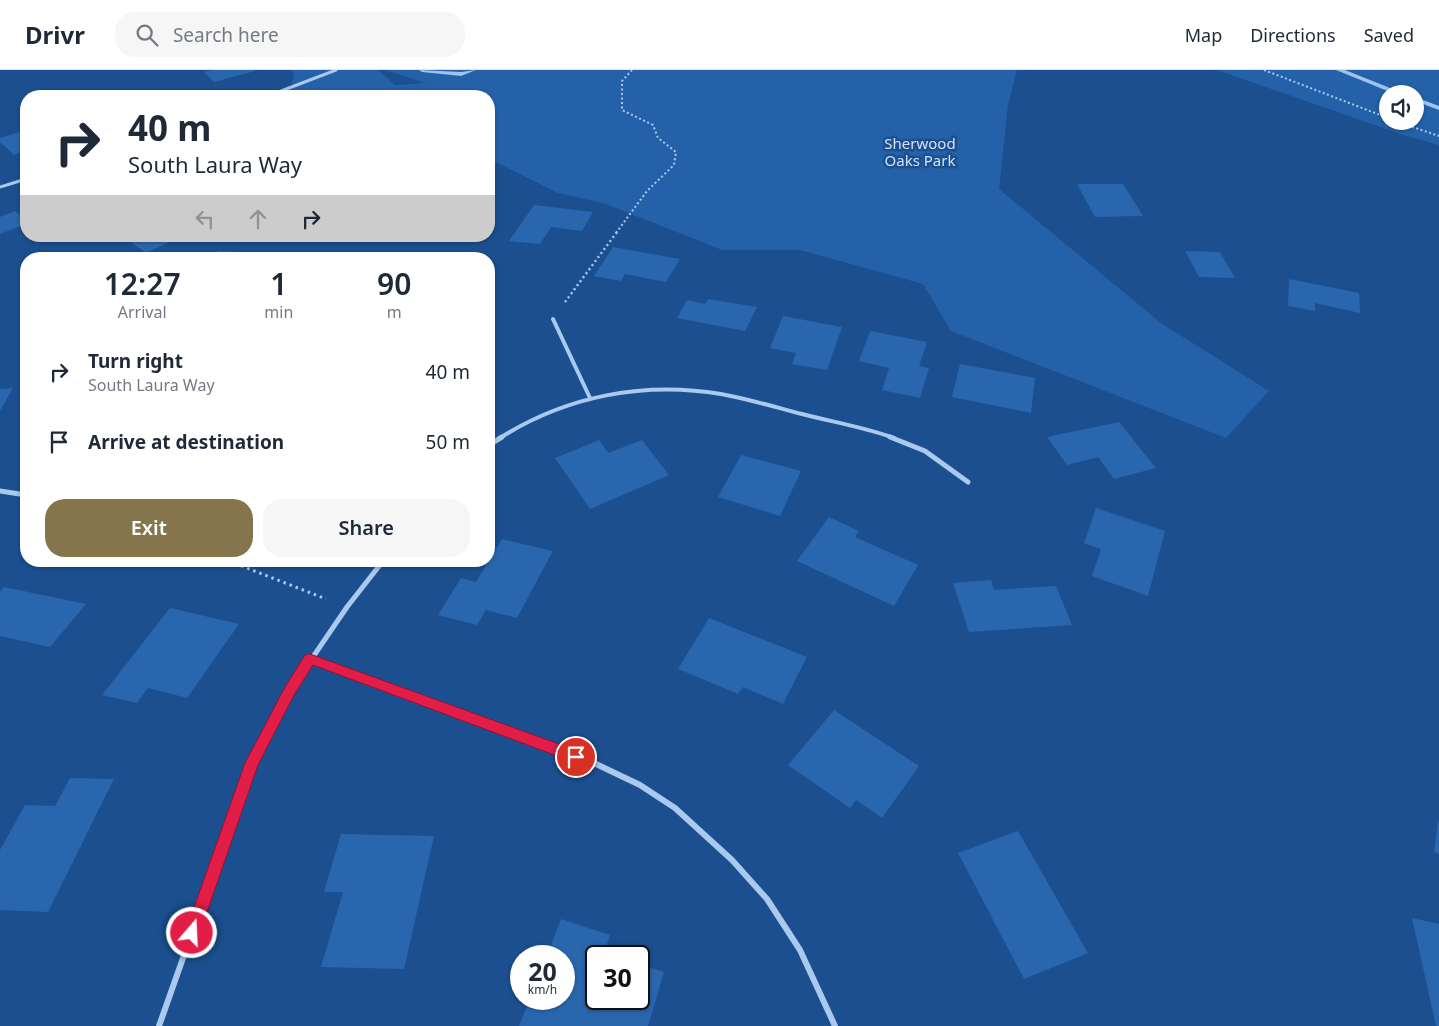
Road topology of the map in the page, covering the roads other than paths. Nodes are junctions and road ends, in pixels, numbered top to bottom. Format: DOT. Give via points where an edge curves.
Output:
graph roads {
  1 [pos="336,70"];
  2 [pos="284,90"];
  3 [pos="20,180"];
  4 [pos="0,187"];
  5 [pos="553,319"];
  6 [pos="590,398"];
  7 [pos="495,441"];
  8 [pos="968,482"];
  9 [pos="0,491"];
  10 [pos="20,494"];
  11 [pos="378,567"];
  12 [pos="310,659"];
  13 [pos="159,1026"];
  14 [pos="835,1026"];
  1 -- 2 [label="street"];
  3 -- 4 [label="street"];
  5 -- 6 [label="street"];
  6 -- 7 [label="street" via="521,424"];
  6 -- 8 [label="street" via="650,390 719,394 868,431 919,448"];
  9 -- 10 [label="street"];
  11 -- 12 [label="street"];
  12 -- 13 [label="street" via="289,691 252,763"];
  12 -- 14 [label="street" via="594,763 655,794 728,856 764,897 793,939"];
}
